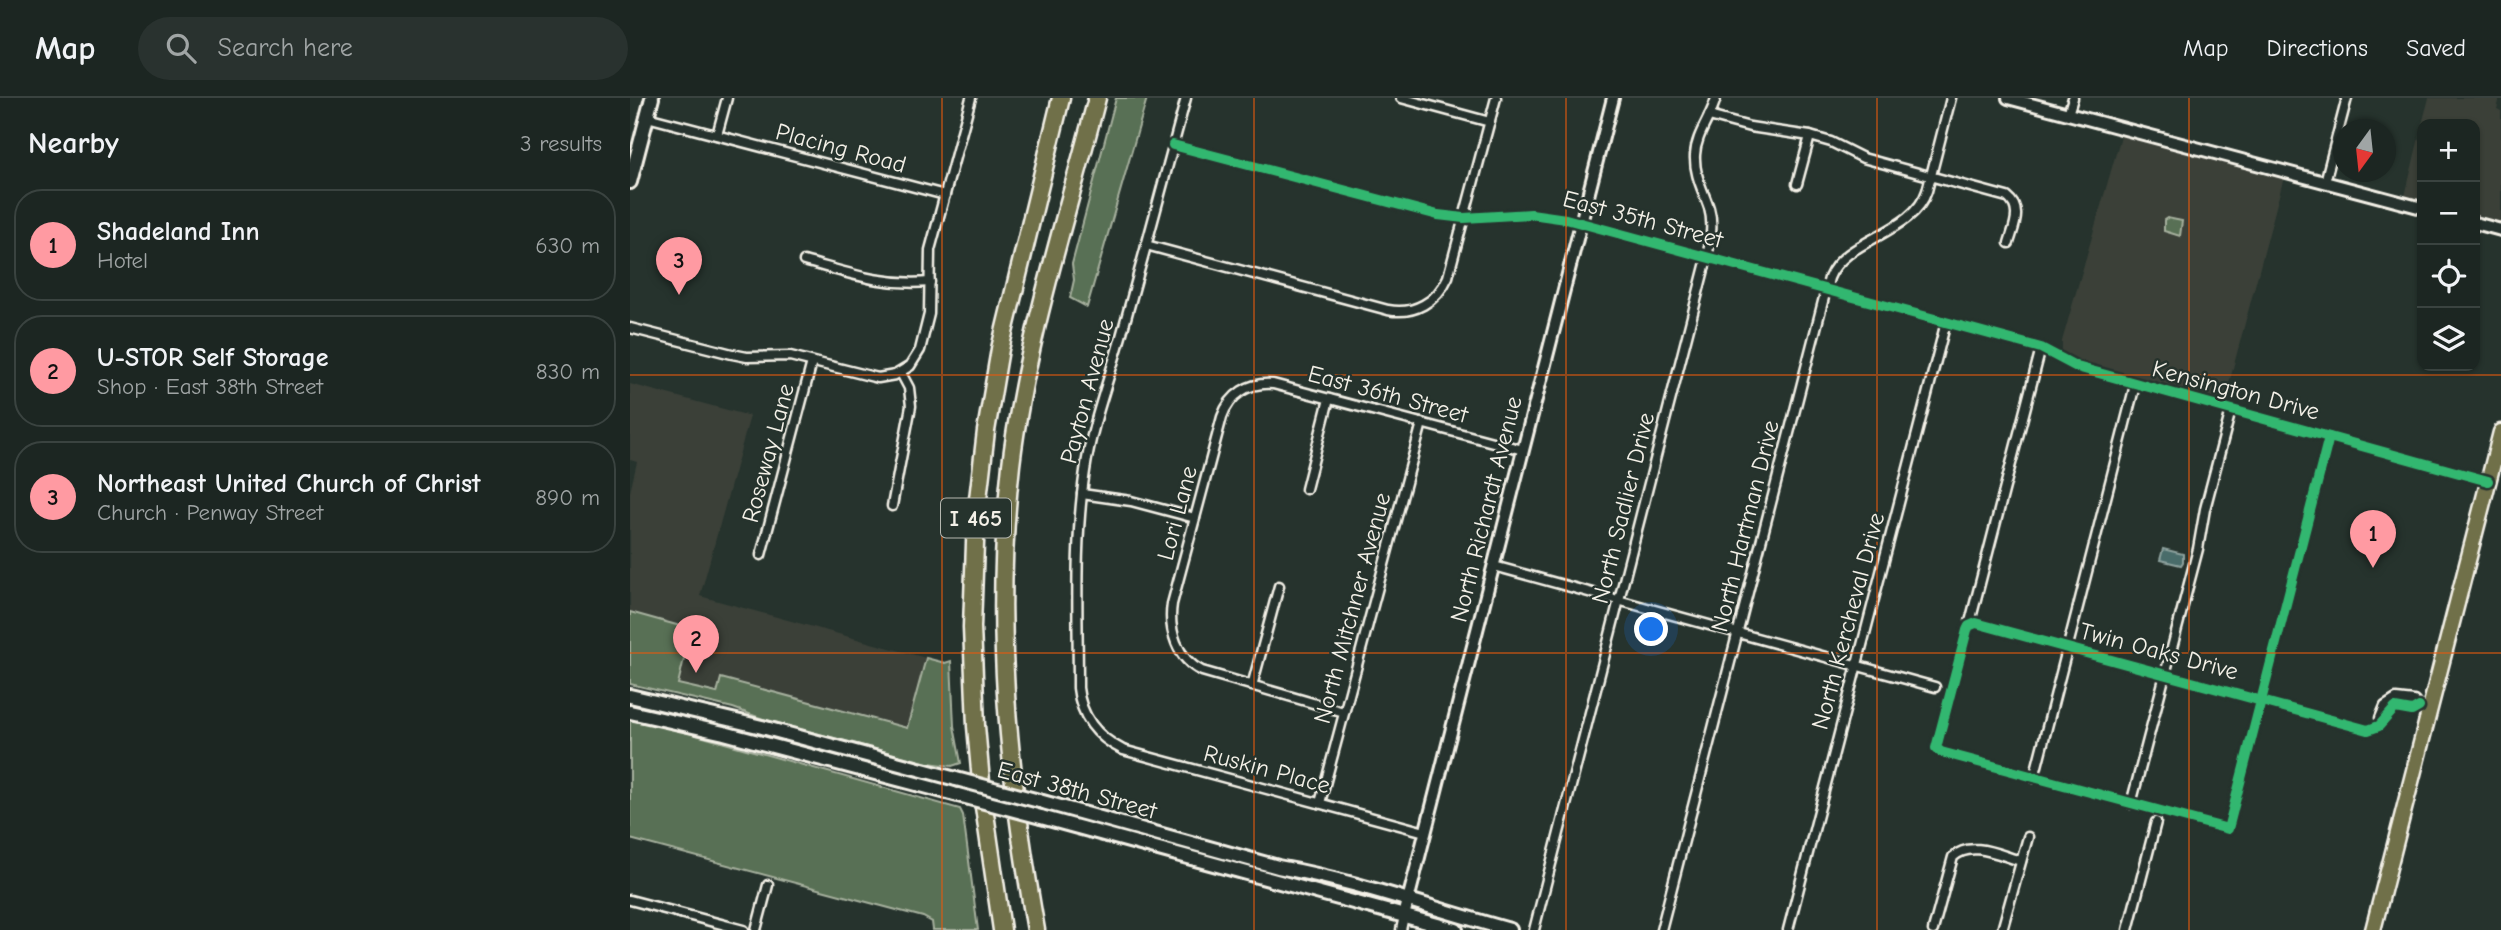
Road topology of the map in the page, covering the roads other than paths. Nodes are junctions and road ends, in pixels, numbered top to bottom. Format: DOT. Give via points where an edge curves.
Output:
graph roads {
  1 [pos="652,98"];
  2 [pos="727,98"];
  3 [pos="971,98"];
  4 [pos="1061,98"];
  5 [pos="1097,98"];
  6 [pos="1185,98"];
  7 [pos="1401,98"];
  8 [pos="1496,98"];
  9 [pos="1613,98"];
  10 [pos="1716,98"];
  11 [pos="1951,98"];
  12 [pos="2008,98"];
  13 [pos="2073,98"];
  14 [pos="2347,98"];
  15 [pos="2068,114"];
  16 [pos="1710,116"];
  17 [pos="647,117"];
  18 [pos="1490,122"];
  19 [pos="717,135"];
  20 [pos="1810,136"];
  21 [pos="1173,145"];
  22 [pos="1931,176"];
  23 [pos="630,182"];
  24 [pos="2325,182"];
  25 [pos="1797,184"];
  26 [pos="944,195"];
  27 [pos="2417,207"];
  28 [pos="1464,218"];
  29 [pos="1581,223"];
  30 [pos="2480,224"];
  31 [pos="2501,230"];
  32 [pos="2009,243"];
  33 [pos="1146,246"];
  34 [pos="1707,258"];
  35 [pos="804,261"];
  36 [pos="930,282"];
  37 [pos="1826,289"];
  38 [pos="1946,322"];
  39 [pos="630,328"];
  40 [pos="1976,330"];
  41 [pos="2041,348"];
  42 [pos="812,362"];
  43 [pos="901,373"];
  44 [pos="2135,385"];
  45 [pos="1242,390"];
  46 [pos="1329,399"];
  47 [pos="2231,410"];
  48 [pos="1422,423"];
  49 [pos="2501,432"];
  50 [pos="2329,437"];
  51 [pos="1523,450"];
  52 [pos="2488,481"];
  53 [pos="1306,489"];
  54 [pos="1082,494"];
  55 [pos="892,506"];
  56 [pos="1195,518"];
  57 [pos="761,555"];
  58 [pos="1494,566"];
  59 [pos="1279,586"];
  60 [pos="1619,601"];
  61 [pos="1969,626"];
  62 [pos="1737,633"];
  63 [pos="2066,648"];
  64 [pos="1857,666"];
  65 [pos="2166,675"];
  66 [pos="1252,687"];
  67 [pos="1935,687"];
  68 [pos="630,696"];
  69 [pos="2261,700"];
  70 [pos="2424,708"];
  71 [pos="630,712"];
  72 [pos="1344,712"];
  73 [pos="1102,737"];
  74 [pos="2034,778"];
  75 [pos="1320,803"];
  76 [pos="2132,804"];
  77 [pos="2156,822"];
  78 [pos="1425,832"];
  79 [pos="2028,837"];
  80 [pos="2021,861"];
  81 [pos="768,885"];
  82 [pos="630,900"];
  83 [pos="1407,900"];
  84 [pos="1404,916"];
  85 [pos="744,930"];
  86 [pos="756,930"];
  87 [pos="1002,930"];
  88 [pos="1036,930"];
  89 [pos="1401,930"];
  90 [pos="1456,930"];
  91 [pos="1510,930"];
  92 [pos="1534,930"];
  93 [pos="1661,930"];
  94 [pos="1788,930"];
  95 [pos="1933,930"];
  96 [pos="2002,930"];
  97 [pos="2128,930"];
  98 [pos="2374,930"];
  1 -- 17 [label="main road"];
  2 -- 19 [label="street"];
  3 -- 26 [label="street"];
  4 -- 87 [label="highway, I 465" via="998,358 976,516 974,707"];
  5 -- 88 [label="highway, I 465" via="1035,331 1015,438 1007,521 1006,717 1014,802"];
  6 -- 21 [label="street, Payton Avenue"];
  7 -- 18 [label="street"];
  8 -- 18 [label="street"];
  9 -- 29 [label="street, North Richardt Avenue"];
  10 -- 16 [label="street, North Sadlier Drive"];
  11 -- 22 [label="street, North Hartman Drive"];
  12 -- 15 [label="street"];
  13 -- 15 [label="street"];
  14 -- 24 [label="street"];
  15 -- 24 [label="street"];
  16 -- 20 [label="street"];
  16 -- 34 [label="street, North Sadlier Drive" via="1698,137 1695,156 1697,178 1711,217"];
  17 -- 19 [label="street, Placing Road"];
  17 -- 23 [label="main road"];
  18 -- 28 [label="street"];
  19 -- 26 [label="street, Placing Road"];
  20 -- 22 [label="street" via="1863,158"];
  20 -- 25 [label="street"];
  21 -- 28 [label="street, East 35th Street" via="1423,212"];
  21 -- 33 [label="street, Payton Avenue"];
  22 -- 32 [label="street" via="2013,202 2017,212"];
  22 -- 37 [label="street, North Hartman Drive" via="1926,197 1916,211 1841,260"];
  24 -- 27 [label="street"];
  26 -- 36 [label="street" via="930,250"];
  28 -- 29 [label="street, East 35th Street" via="1531,214"];
  28 -- 33 [label="street" via="1443,287 1416,309 1401,312"];
  29 -- 34 [label="street, East 35th Street"];
  29 -- 51 [label="street, North Richardt Avenue"];
  30 -- 31 [label="street"];
  33 -- 54 [label="street, Payton Avenue" via="1095,420"];
  34 -- 37 [label="street, East 35th Street"];
  34 -- 60 [label="street, North Sadlier Drive"];
  35 -- 36 [label="street" via="883,282"];
  36 -- 43 [label="street" via="929,314 920,350"];
  37 -- 38 [label="street, East 35th Street"];
  37 -- 62 [label="street, North Hartman Drive"];
  38 -- 40 [label="street, East 35th Street"];
  38 -- 64 [label="street, North Kercheval Drive"];
  39 -- 42 [label="street" via="732,355 790,356"];
  40 -- 41 [label="street, Kensington Drive"];
  41 -- 44 [label="street, Kensington Drive" via="2077,367"];
  41 -- 61 [label="street"];
  42 -- 43 [label="street" via="868,377"];
  42 -- 57 [label="street, Roseway Lane"];
  43 -- 55 [label="street" via="911,406"];
  44 -- 47 [label="street, Kensington Drive"];
  44 -- 63 [label="street"];
  45 -- 46 [label="street, East 36th Street" via="1273,383"];
  45 -- 56 [label="street, Lori Lane" via="1222,417"];
  46 -- 48 [label="street, East 36th Street"];
  46 -- 53 [label="street"];
  47 -- 50 [label="street, Kensington Drive"];
  47 -- 65 [label="street"];
  48 -- 51 [label="street, East 36th Street"];
  48 -- 72 [label="street, North Mitchner Avenue"];
  49 -- 52 [label="main road"];
  50 -- 52 [label="street, Kensington Drive"];
  50 -- 69 [label="street"];
  51 -- 58 [label="street, North Richardt Avenue"];
  52 -- 70 [label="main road"];
  54 -- 56 [label="street"];
  54 -- 73 [label="street, Payton Avenue" via="1078,688 1086,717"];
  56 -- 66 [label="street, Lori Lane" via="1171,612 1172,631 1190,663"];
  58 -- 60 [label="street"];
  58 -- 78 [label="street, North Richardt Avenue"];
  59 -- 66 [label="street"];
  60 -- 62 [label="street"];
  60 -- 92 [label="street, North Sadlier Drive"];
  61 -- 63 [label="street, Twin Oaks Drive" via="1976,623"];
  61 -- 74 [label="street" via="1936,748"];
  62 -- 64 [label="street"];
  62 -- 93 [label="street, North Hartman Drive"];
  63 -- 65 [label="street, Twin Oaks Drive"];
  63 -- 74 [label="street"];
  64 -- 67 [label="street"];
  64 -- 94 [label="street, North Kercheval Drive"];
  65 -- 69 [label="street, Twin Oaks Drive"];
  65 -- 76 [label="street"];
  66 -- 72 [label="street"];
  68 -- 83 [label="main road, East 38th Street, bridge" via="762,727"];
  69 -- 70 [label="street, Twin Oaks Drive" via="2368,730 2377,728 2385,706 2396,699 2414,701"];
  69 -- 76 [label="street" via="2228,829"];
  70 -- 98 [label="main road"];
  71 -- 84 [label="main road, East 38th Street, bridge" via="762,743"];
  72 -- 75 [label="street, North Mitchner Avenue"];
  73 -- 75 [label="street, Ruskin Place" via="1123,750"];
  74 -- 76 [label="street"];
  75 -- 78 [label="street, Ruskin Place"];
  77 -- 97 [label="street"];
  78 -- 83 [label="street, North Richardt Avenue"];
  79 -- 80 [label="street"];
  80 -- 95 [label="street" via="1970,848 1961,850 1953,857"];
  80 -- 96 [label="street"];
  81 -- 86 [label="street"];
  82 -- 85 [label="street"];
  83 -- 84 [label="street, North Richardt Avenue"];
  83 -- 91 [label="main road, East 38th Street"];
  84 -- 89 [label="street, North Richardt Avenue"];
  84 -- 90 [label="main road, East 38th Street"];
}
